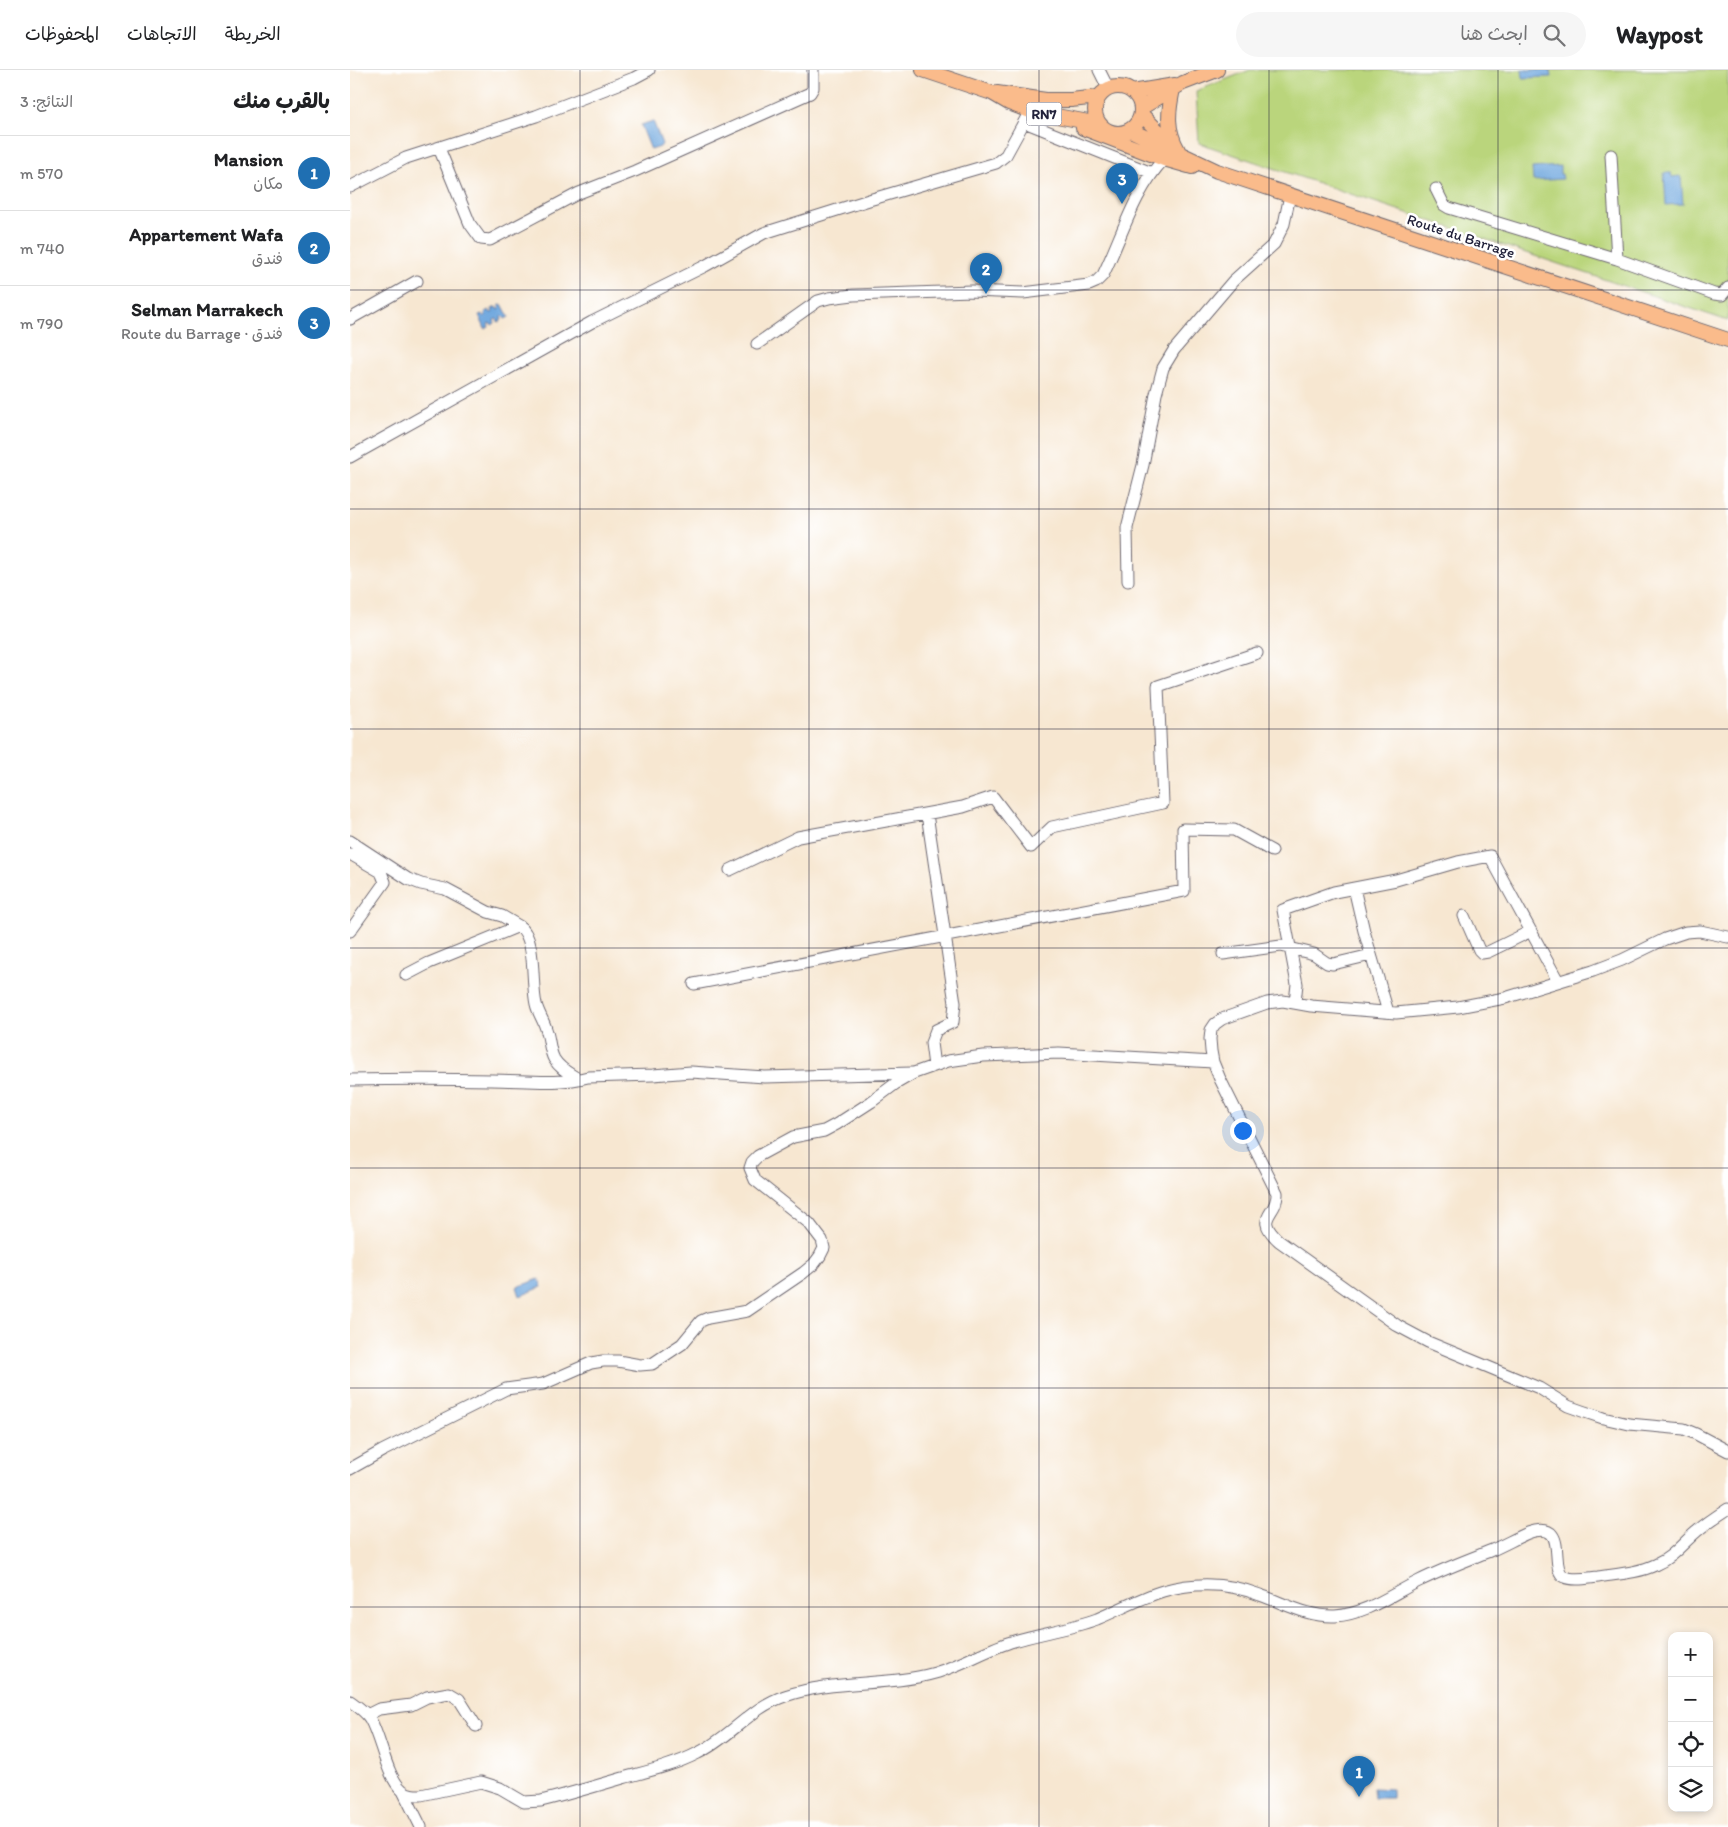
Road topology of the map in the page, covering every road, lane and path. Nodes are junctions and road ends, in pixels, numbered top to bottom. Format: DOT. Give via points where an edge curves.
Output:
graph roads {
  1 [pos="649,70"];
  2 [pos="813,70"];
  3 [pos="923,70"];
  4 [pos="1099,70"];
  5 [pos="1217,70"];
  6 [pos="1178,86"];
  7 [pos="1132,92"];
  8 [pos="992,93"];
  9 [pos="1103,93"];
  10 [pos="1141,111"];
  11 [pos="1052,116"];
  12 [pos="1027,117"];
  13 [pos="1099,124"];
  14 [pos="1130,130"];
  15 [pos="439,148"];
  16 [pos="1182,153"];
  17 [pos="1610,155"];
  18 [pos="1164,159"];
  19 [pos="1206,166"];
  20 [pos="1152,173"];
  21 [pos="350,187"];
  22 [pos="1436,189"];
  23 [pos="1290,195"];
  24 [pos="1617,259"];
  25 [pos="418,281"];
  26 [pos="1728,288"];
  27 [pos="351,314"];
  28 [pos="1728,340"];
  29 [pos="756,344"];
  30 [pos="350,457"];
  31 [pos="1128,581"];
  32 [pos="1257,653"];
  33 [pos="927,814"];
  34 [pos="350,841"];
  35 [pos="1272,851"];
  36 [pos="350,854"];
  37 [pos="730,870"];
  38 [pos="1354,888"];
  39 [pos="1464,916"];
  40 [pos="519,926"];
  41 [pos="350,931"];
  42 [pos="1531,931"];
  43 [pos="945,937"];
  44 [pos="1728,937"];
  45 [pos="1290,947"];
  46 [pos="1223,954"];
  47 [pos="1371,954"];
  48 [pos="406,975"];
  49 [pos="1558,981"];
  50 [pos="694,984"];
  51 [pos="1295,1002"];
  52 [pos="1388,1012"];
  53 [pos="1213,1062"];
  54 [pos="934,1066"];
  55 [pos="914,1073"];
  56 [pos="578,1079"];
  57 [pos="350,1080"];
  58 [pos="1728,1451"];
  59 [pos="350,1468"];
  60 [pos="1728,1509"];
  61 [pos="350,1701"];
  62 [pos="367,1715"];
  63 [pos="476,1726"];
  64 [pos="403,1791"];
  65 [pos="421,1827"];
  1 -- 15 [label="street" via="536,116"];
  2 -- 15 [label="street" via="810,93 580,193 490,240 481,239 470,224"];
  3 -- 8 [label="main road, RN7"];
  4 -- 9 [label="street"];
  5 -- 6 [label="main road, RN7"];
  6 -- 7 [label="main road, RN7"];
  6 -- 10 [label="main road, RN7"];
  6 -- 16 [label="main road" via="1168,121 1170,134"];
  7 -- 9 [label="main road, RN7" via="1121,87"];
  7 -- 10 [label="main road" via="1140,102"];
  8 -- 9 [label="main road, RN7" via="1071,100"];
  8 -- 12 [label="main road, RN7"];
  9 -- 13 [label="main road" via="1094,111"];
  10 -- 14 [label="main road, RN7" via="1139,120"];
  10 -- 16 [label="main road, Route du Barrage"];
  11 -- 12 [label="main road, RN7"];
  11 -- 13 [label="main road, RN7"];
  11 -- 18 [label="main road"];
  12 -- 20 [label="street"];
  12 -- 30 [label="street" via="1006,155 996,163 764,233 592,322"];
  13 -- 14 [label="main road, RN7" via="1111,132"];
  14 -- 16 [label="main road, Route du Barrage"];
  15 -- 21 [label="street" via="394,164"];
  16 -- 19 [label="main road, Route du Barrage"];
  17 -- 24 [label="street"];
  18 -- 19 [label="main road" via="1197,168"];
  18 -- 20 [label="street"];
  19 -- 23 [label="main road, Route du Barrage"];
  20 -- 29 [label="street" via="1142,188 1103,275 1096,282 1022,293 972,291 829,298 818,301"];
  22 -- 24 [label="street" via="1449,208"];
  23 -- 28 [label="main road, Route du Barrage"];
  23 -- 31 [label="street" via="1284,224 1274,244 1233,281 1174,350 1163,368 1127,528"];
  24 -- 26 [label="street" via="1714,294 1722,295"];
  25 -- 27 [label="street"];
  32 -- 33 [label="street" via="1158,686 1163,803 1052,827 1031,847 993,797"];
  33 -- 37 [label="street" via="798,837"];
  33 -- 43 [label="street"];
  34 -- 40 [label="street" via="408,879 445,889"];
  35 -- 43 [label="street" via="1234,830 1183,829 1184,891"];
  36 -- 41 [label="street" via="381,872 385,882"];
  38 -- 42 [label="street" via="1490,856"];
  38 -- 45 [label="street" via="1283,910"];
  38 -- 47 [label="street"];
  39 -- 42 [label="street" via="1482,953"];
  40 -- 48 [label="street"];
  40 -- 56 [label="street" via="528,939 536,1004 550,1052 563,1070"];
  42 -- 49 [label="street"];
  43 -- 50 [label="street"];
  43 -- 54 [label="street" via="955,1003 953,1022 936,1030 931,1043"];
  44 -- 49 [label="street" via="1700,931 1686,932 1622,960"];
  45 -- 46 [label="street"];
  45 -- 47 [label="street" via="1333,964"];
  45 -- 51 [label="street" via="1297,984"];
  47 -- 52 [label="street"];
  49 -- 52 [label="street" via="1505,998 1458,1007"];
  51 -- 52 [label="street"];
  51 -- 53 [label="street" via="1267,1003 1215,1024 1210,1039"];
  53 -- 54 [label="street" via="1060,1053 983,1056"];
  53 -- 58 [label="street" via="1274,1186 1277,1199 1266,1221 1279,1241 1398,1326 1428,1342 1539,1388 1568,1406 1629,1424 1684,1429"];
  54 -- 55 [label="street"];
  55 -- 56 [label="street" via="765,1077 691,1072"];
  55 -- 59 [label="street" via="824,1131 785,1140 752,1162 755,1180 810,1223 822,1240 824,1248 820,1256 803,1273 746,1311 700,1322 682,1344 652,1364 597,1362 543,1384 506,1390"];
  56 -- 57 [label="street"];
  60 -- 64 [label="street" via="1669,1557 1634,1572 1565,1578 1557,1566 1556,1542 1550,1533 1541,1530 1450,1567 1371,1607 1339,1616 1302,1612 1238,1588 1220,1585 1181,1587 1082,1624 1004,1644 936,1672 828,1686 783,1696 749,1715 715,1744 686,1759 541,1801 524,1802 500,1788 481,1782 421,1795"];
  61 -- 62 [label="street"];
  62 -- 63 [label="street" via="379,1709 411,1705 449,1693 459,1699"];
  62 -- 64 [label="street" via="394,1778"];
  64 -- 65 [label="street"];
}
